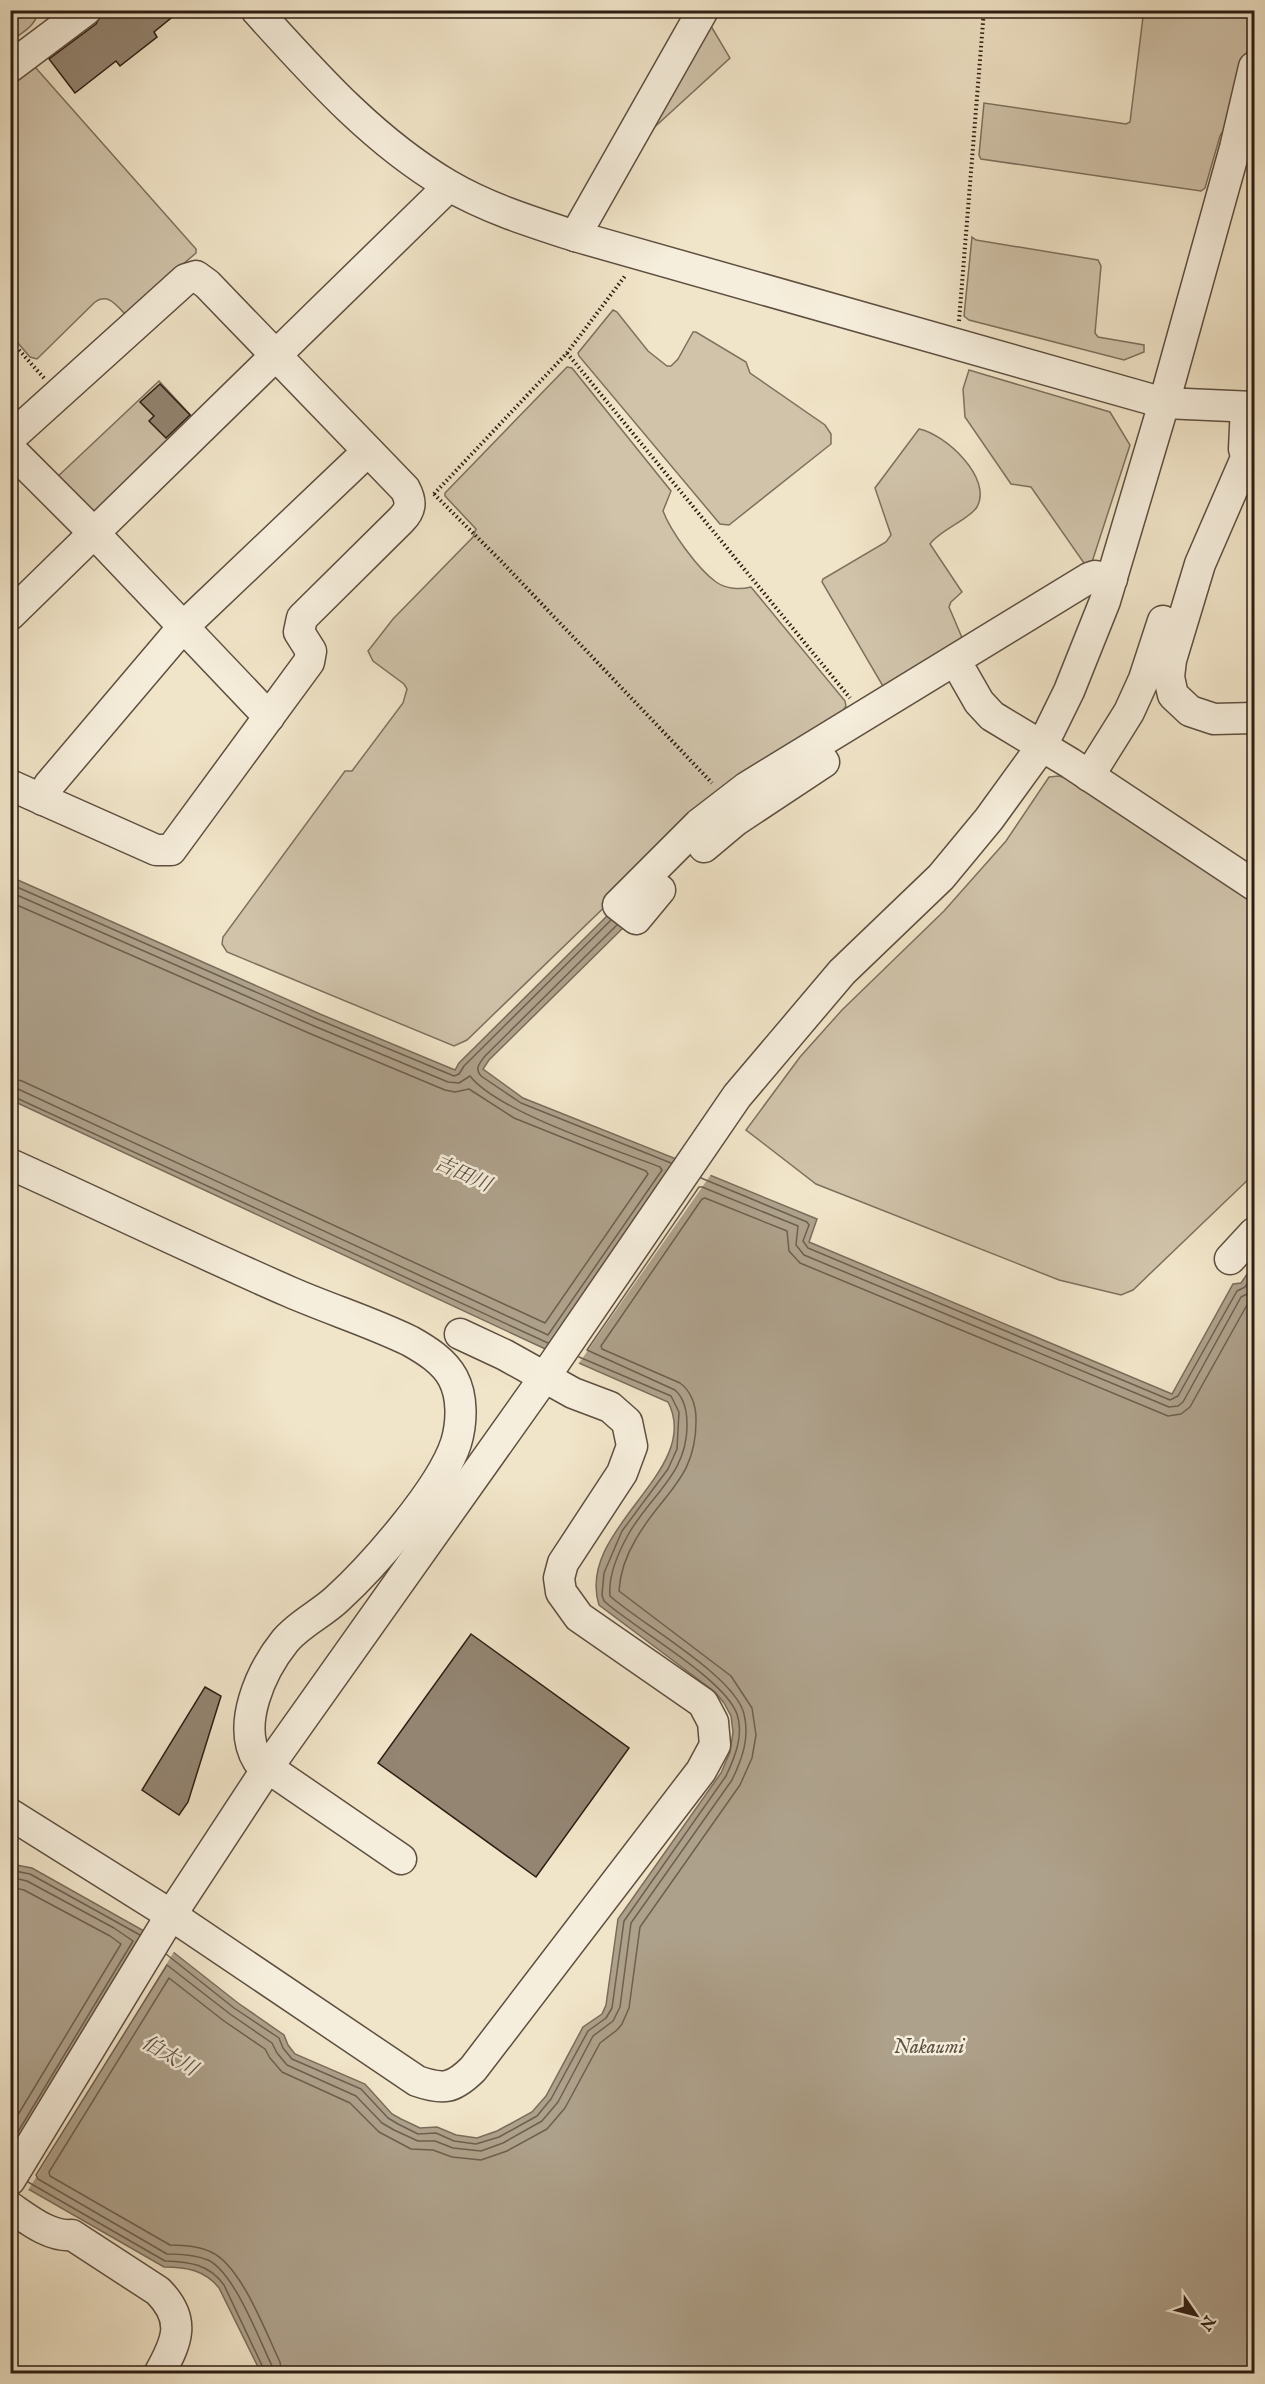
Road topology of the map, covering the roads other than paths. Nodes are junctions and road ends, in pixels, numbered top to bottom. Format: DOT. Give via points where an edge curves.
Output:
graph roads {
  1 [pos="86,10"];
  2 [pos="256,10"];
  3 [pos="703,10"];
  4 [pos="10,67"];
  5 [pos="1254,68"];
  6 [pos="449,186"];
  7 [pos="575,236"];
  8 [pos="276,355"];
  9 [pos="1164,403"];
  10 [pos="1250,407"];
  11 [pos="10,438"];
  12 [pos="10,449"];
  13 [pos="368,452"];
  14 [pos="1250,471"];
  15 [pos="1213,533"];
  16 [pos="95,534"];
  17 [pos="1112,579"];
  18 [pos="10,615"];
  19 [pos="1065,615"];
  20 [pos="183,627"];
  21 [pos="963,674"];
  22 [pos="269,717"];
  23 [pos="1254,718"];
  24 [pos="868,722"];
  25 [pos="1042,746"];
  26 [pos="1089,776"];
  27 [pos="10,785"];
  28 [pos="43,800"];
  29 [pos="654,884"];
  30 [pos="1254,885"];
  31 [pos="629,913"];
  32 [pos="10,1164"];
  33 [pos="1254,1233"];
  34 [pos="1230,1259"];
  35 [pos="460,1334"];
  36 [pos="550,1369"];
  37 [pos="268,1767"];
  38 [pos="10,1814"];
  39 [pos="401,1859"];
  40 [pos="171,1915"];
  41 [pos="10,2180"];
  42 [pos="10,2207"];
  43 [pos="159,2373"];
  1 -- 4 [label="street"];
  2 -- 6 [label="street" via="344,106 376,135"];
  3 -- 7 [label="street"];
  5 -- 9 [label="street"];
  6 -- 7 [label="street"];
  6 -- 8 [label="street"];
  7 -- 9 [label="street"];
  8 -- 11 [label="street" via="207,284 193,276"];
  8 -- 13 [label="street"];
  8 -- 16 [label="street"];
  9 -- 10 [label="street"];
  9 -- 17 [label="street"];
  10 -- 14 [label="street"];
  12 -- 16 [label="street"];
  13 -- 20 [label="street"];
  13 -- 22 [label="street" via="405,489 411,505 408,513 302,618 299,632 311,657"];
  14 -- 15 [label="street"];
  15 -- 23 [label="street" via="1171,660 1170,687 1180,704 1202,717"];
  15 -- 26 [label="street" via="1191,549 1185,559 1144,679 1129,712"];
  16 -- 18 [label="street"];
  16 -- 20 [label="street"];
  17 -- 24 [label="street" via="1089,578"];
  17 -- 25 [label="street" via="1069,691"];
  19 -- 21 [label="street"];
  20 -- 22 [label="street"];
  20 -- 28 [label="street" via="49,784"];
  21 -- 24 [label="street"];
  21 -- 25 [label="street" via="984,710"];
  22 -- 28 [label="street" via="171,850 156,850"];
  24 -- 29 [label="street"];
  24 -- 29 [label="street" via="727,800 699,824"];
  25 -- 26 [label="street"];
  25 -- 36 [label="street" via="941,877 842,972 737,1096"];
  26 -- 30 [label="street"];
  27 -- 28 [label="street"];
  29 -- 31 [label="street" via="618,905"];
  32 -- 37 [label="street" via="291,1293 409,1341 443,1364 458,1390 460,1425 456,1444 436,1482 356,1581 287,1639 263,1677 250,1722 250,1738 258,1761"];
  33 -- 34 [label="street"];
  35 -- 36 [label="street" via="505,1355"];
  36 -- 37 [label="street"];
  36 -- 40 [label="street" via="573,1393 618,1412 627,1422 632,1446 622,1473 563,1563 561,1592 579,1617 703,1703 712,1722 715,1745 701,1771 473,2069 461,2082 447,2087 417,2081"];
  37 -- 39 [label="street"];
  37 -- 40 [label="street"];
  38 -- 40 [label="street"];
  40 -- 41 [label="street"];
  42 -- 43 [label="street" via="62,2236 72,2235 158,2290 168,2301 177,2332"];
}
